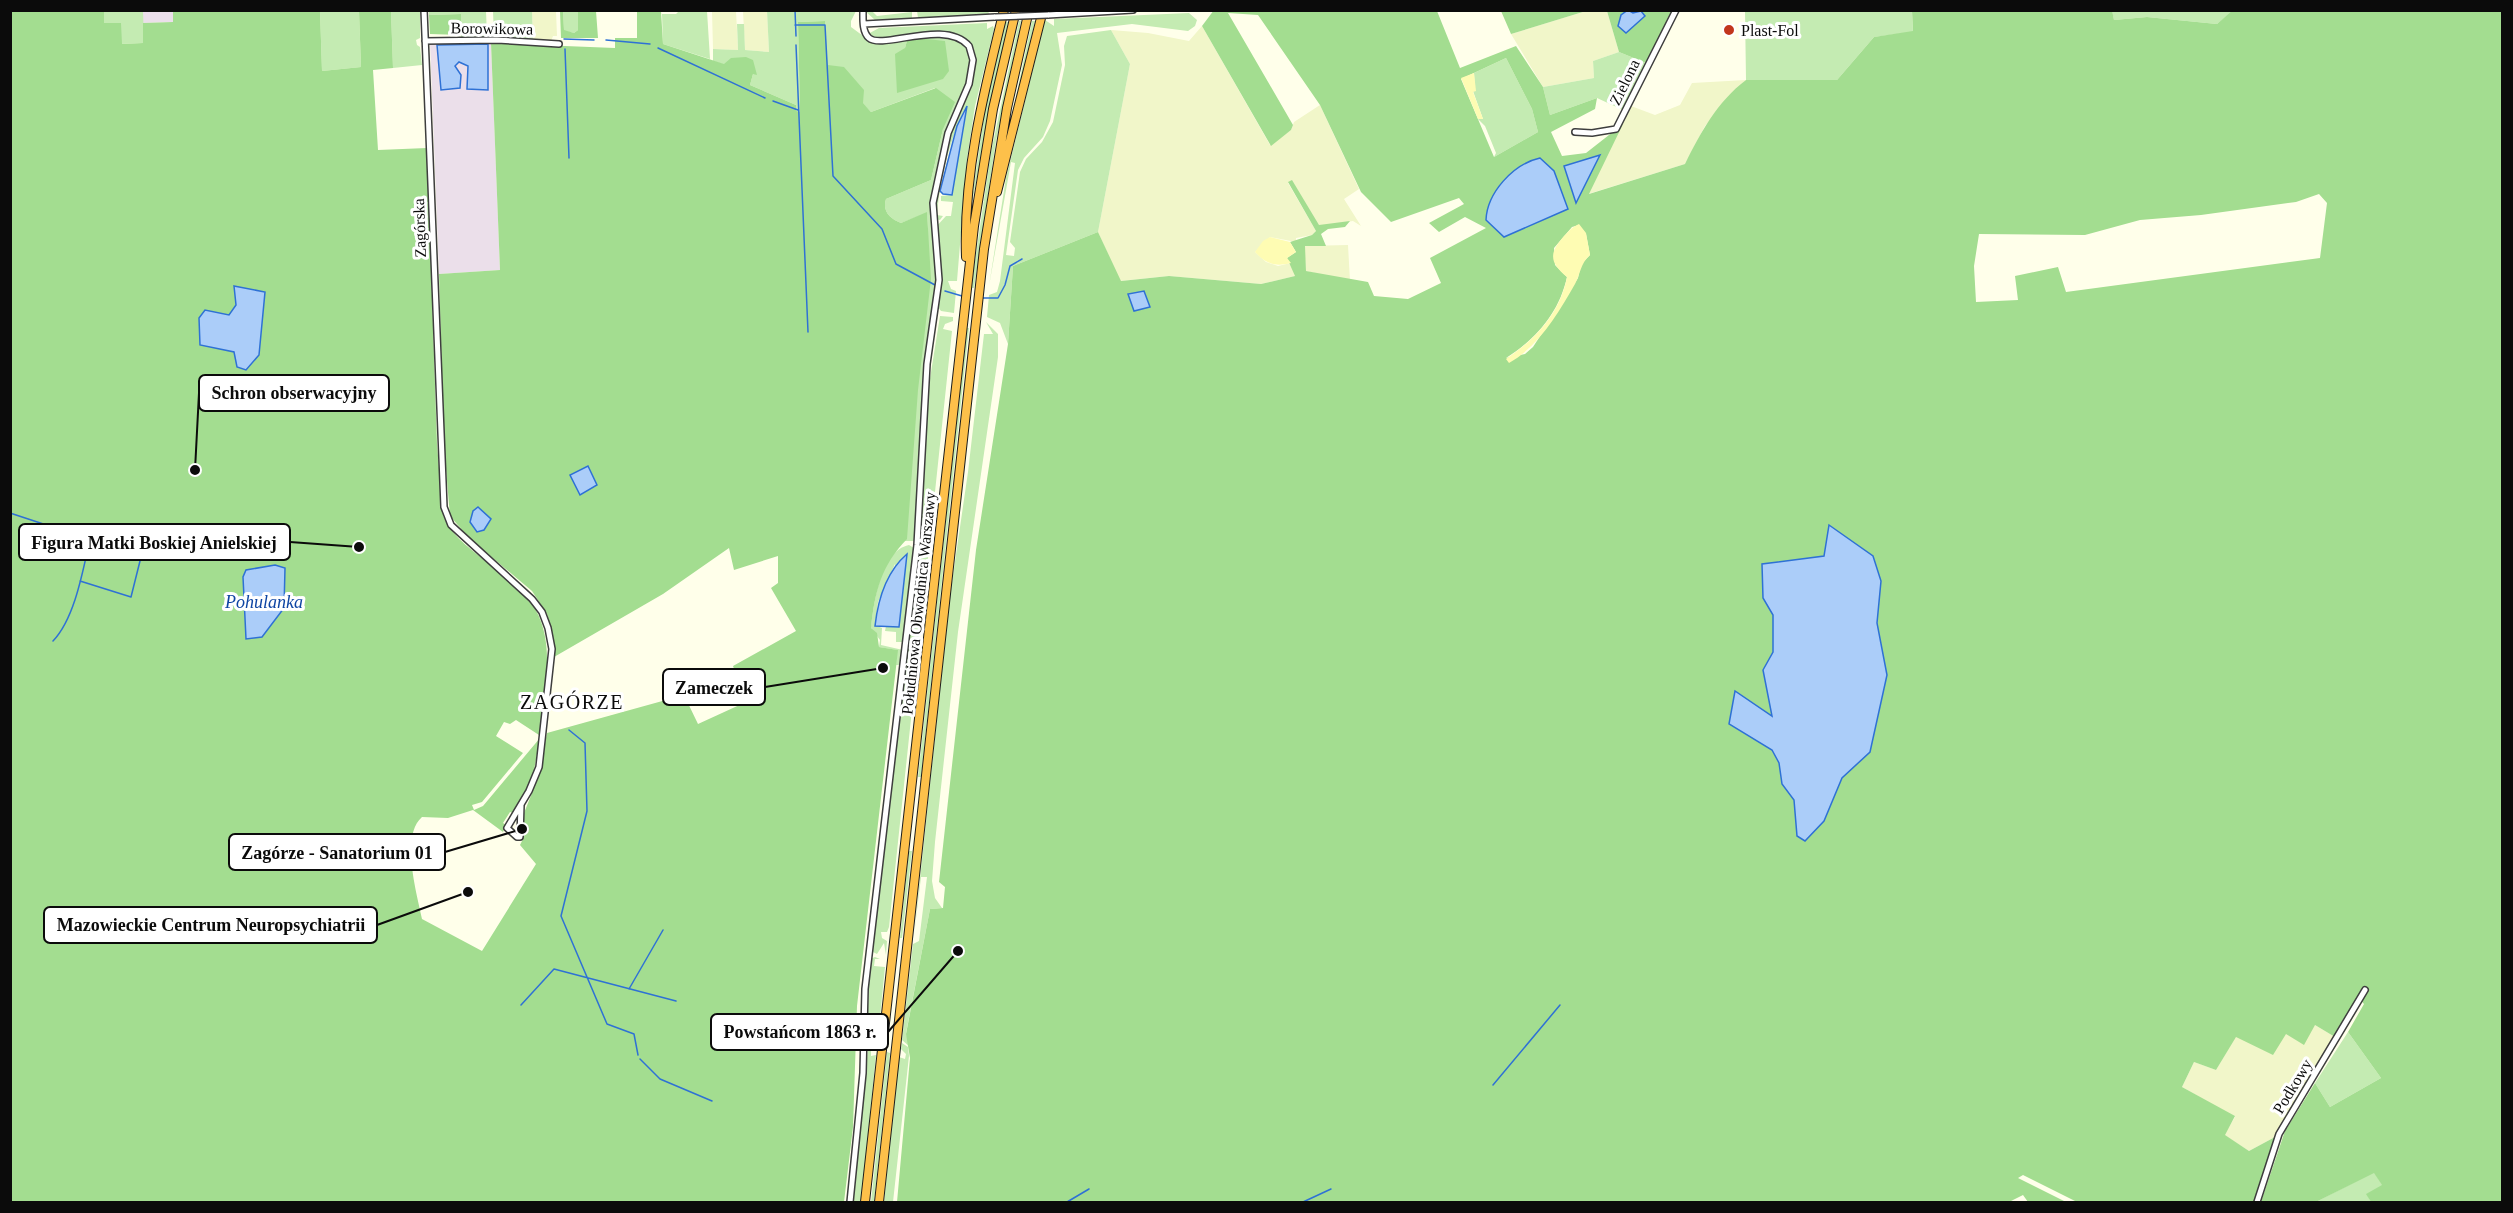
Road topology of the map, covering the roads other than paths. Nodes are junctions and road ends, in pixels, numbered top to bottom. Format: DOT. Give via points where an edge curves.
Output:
graph roads {
  1 [pos="424,10"];
  2 [pos="863,10"];
  3 [pos="1004,10"];
  4 [pos="1016,10"];
  5 [pos="1029,10"];
  6 [pos="1133,10"];
  7 [pos="1676,10"];
  8 [pos="1046,13"];
  9 [pos="864,24"];
  10 [pos="425,41"];
  11 [pos="559,44"];
  12 [pos="1575,132"];
  13 [pos="984,249"];
  14 [pos="967,282"];
  15 [pos="521,804"];
  16 [pos="2365,990"];
  17 [pos="850,1203"];
  18 [pos="865,1203"];
  19 [pos="879,1203"];
  20 [pos="2257,1203"];
  1 -- 10 [label="street, Zagórska"];
  2 -- 9 [label="street"];
  3 -- 14 [label="highway" via="974,147 968,199"];
  4 -- 14 [label="highway, Południowa Obwodnica Warszawy" via="982,169"];
  5 -- 13 [label="highway, Południowa Obwodnica Warszawy"];
  6 -- 8 [label="street"];
  7 -- 12 [label="street, Zielona" via="1616,129"];
  8 -- 9 [label="street, bridge"];
  8 -- 13 [label="highway"];
  9 -- 17 [label="street" via="866,34 875,41 913,35 959,38 969,46 973,60 967,92 948,133 933,203 939,280 927,364 917,545 866,989 863,1073"];
  10 -- 11 [label="street, Borowikowa"];
  10 -- 15 [label="street, Zagórska" via="444,507 451,525 542,612 552,649 539,767"];
  13 -- 19 [label="highway, Południowa Obwodnica Warszawy"];
  14 -- 18 [label="highway, Południowa Obwodnica Warszawy"];
  15 -- 15 [label="street, Zagórska" via="507,828 517,837 522,828"];
  16 -- 20 [label="street, Podkowy" via="2279,1134"];
}
